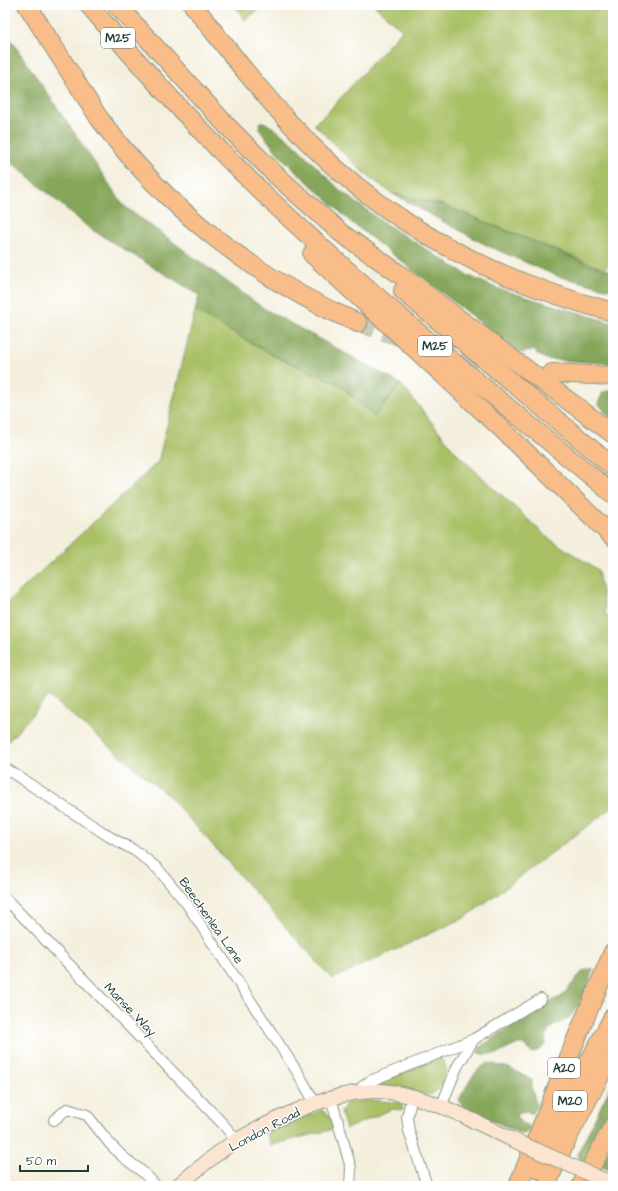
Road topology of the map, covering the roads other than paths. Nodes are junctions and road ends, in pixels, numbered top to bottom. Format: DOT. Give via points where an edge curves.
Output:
graph roads {
  1 [pos="27,5"];
  2 [pos="89,5"];
  3 [pos="117,5"];
  4 [pos="193,5"];
  5 [pos="263,193"];
  6 [pos="341,233"];
  7 [pos="613,312"];
  8 [pos="358,323"];
  9 [pos="552,373"];
  10 [pos="613,376"];
  11 [pos="613,434"];
  12 [pos="613,467"];
  13 [pos="613,494"];
  14 [pos="613,537"];
  15 [pos="5,768"];
  16 [pos="5,898"];
  17 [pos="613,952"];
  18 [pos="541,999"];
  19 [pos="613,1017"];
  20 [pos="474,1038"];
  21 [pos="613,1051"];
  22 [pos="361,1091"];
  23 [pos="412,1096"];
  24 [pos="331,1098"];
  25 [pos="315,1103"];
  26 [pos="441,1107"];
  27 [pos="54,1120"];
  28 [pos="613,1126"];
  29 [pos="237,1140"];
  30 [pos="607,1180"];
  31 [pos="156,1186"];
  32 [pos="177,1186"];
  33 [pos="350,1186"];
  34 [pos="427,1186"];
  35 [pos="518,1186"];
  36 [pos="529,1186"];
  37 [pos="546,1186"];
  38 [pos="581,1186"];
  1 -- 8 [label="highway" via="99,118 158,188 207,232 259,270 310,300"];
  2 -- 5 [label="highway, M25" via="190,118"];
  3 -- 6 [label="highway, M25" via="227,126 277,176"];
  4 -- 7 [label="highway" via="288,122 334,167 391,212 445,246 502,275 564,298"];
  5 -- 13 [label="highway, M25" via="403,319"];
  5 -- 14 [label="highway, M25" via="292,235 504,431"];
  6 -- 11 [label="highway, M25"];
  6 -- 12 [label="highway, M25" via="356,251"];
  9 -- 10 [label="highway"];
  15 -- 25 [label="street, Beechenlea Lane" via="137,852 158,869 187,904"];
  16 -- 29 [label="street, Manse Way"];
  17 -- 35 [label="highway, A20"];
  18 -- 20 [label="street, London Road"];
  19 -- 36 [label="highway, M20"];
  20 -- 22 [label="street, London Road" via="370,1081 362,1086"];
  20 -- 26 [label="street, London Road" via="457,1067"];
  21 -- 37 [label="highway, M20" via="564,1145"];
  22 -- 23 [label="main road, London Road"];
  22 -- 24 [label="main road, London Road"];
  23 -- 26 [label="main road, London Road"];
  23 -- 34 [label="street" via="407,1117 409,1131"];
  24 -- 25 [label="main road, London Road"];
  24 -- 33 [label="street" via="351,1168"];
  25 -- 29 [label="main road, London Road"];
  26 -- 30 [label="main road, London Road, bridge"];
  27 -- 31 [label="street" via="67,1109 87,1115 114,1148"];
  28 -- 38 [label="highway"];
  29 -- 32 [label="main road, London Road"];
}
